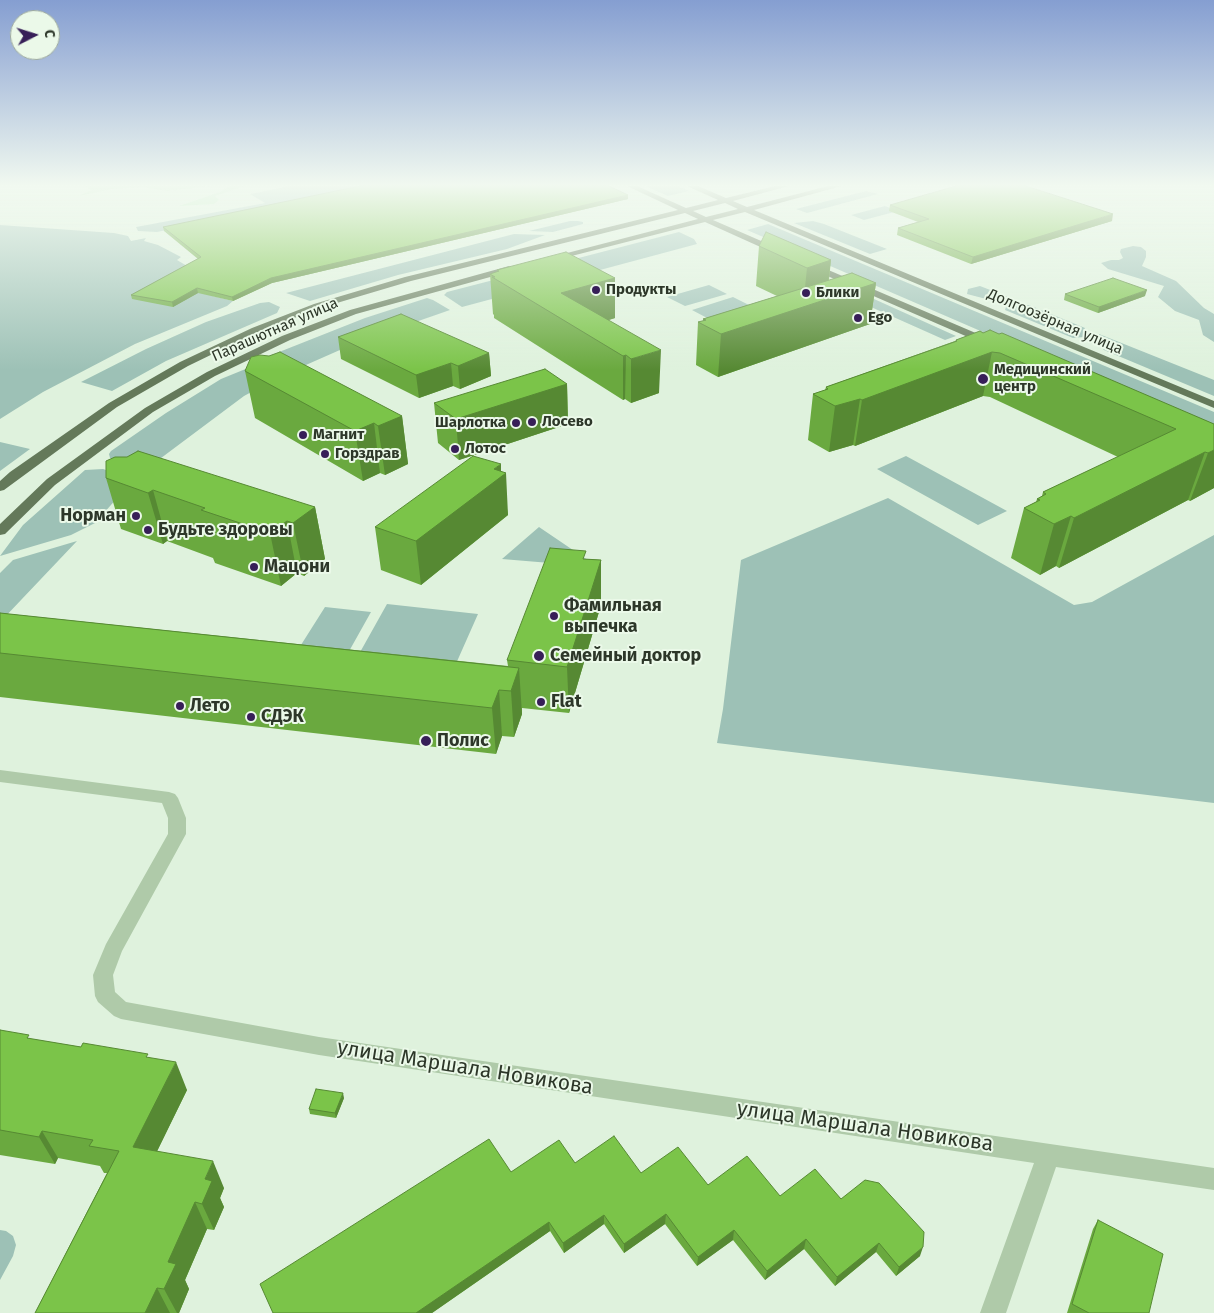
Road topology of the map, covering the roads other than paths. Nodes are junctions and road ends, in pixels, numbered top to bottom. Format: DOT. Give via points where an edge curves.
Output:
graph roads {
  1 [pos="538,247"];
  2 [pos="595,247"];
  3 [pos="770,247"];
  4 [pos="835,247"];
  5 [pos="542,261"];
  6 [pos="523,266"];
  7 [pos="996,346"];
  8 [pos="1214,405"];
  9 [pos="0,488"];
  10 [pos="0,531"];
  11 [pos="0,776"];
  12 [pos="1048,1154"];
  13 [pos="1214,1179"];
  14 [pos="993,1313"];
  1 -- 9 [label="main road, Парашютная улица" via="408,279 317,306 255,330 184,364 113,405"];
  2 -- 5 [label="main road"];
  3 -- 7 [label="main road"];
  4 -- 8 [label="main road, Долгоозёрная улица"];
  6 -- 10 [label="main road, Парашютная улица" via="353,312 286,338 211,374 149,410 51,482"];
  11 -- 12 [label="street, улица Маршала Новикова" via="169,798 178,818 176,834 113,950 103,975 105,996 121,1010 319,1046"];
  12 -- 13 [label="street, улица Маршала Новикова"];
  12 -- 14 [label="street"];
}
